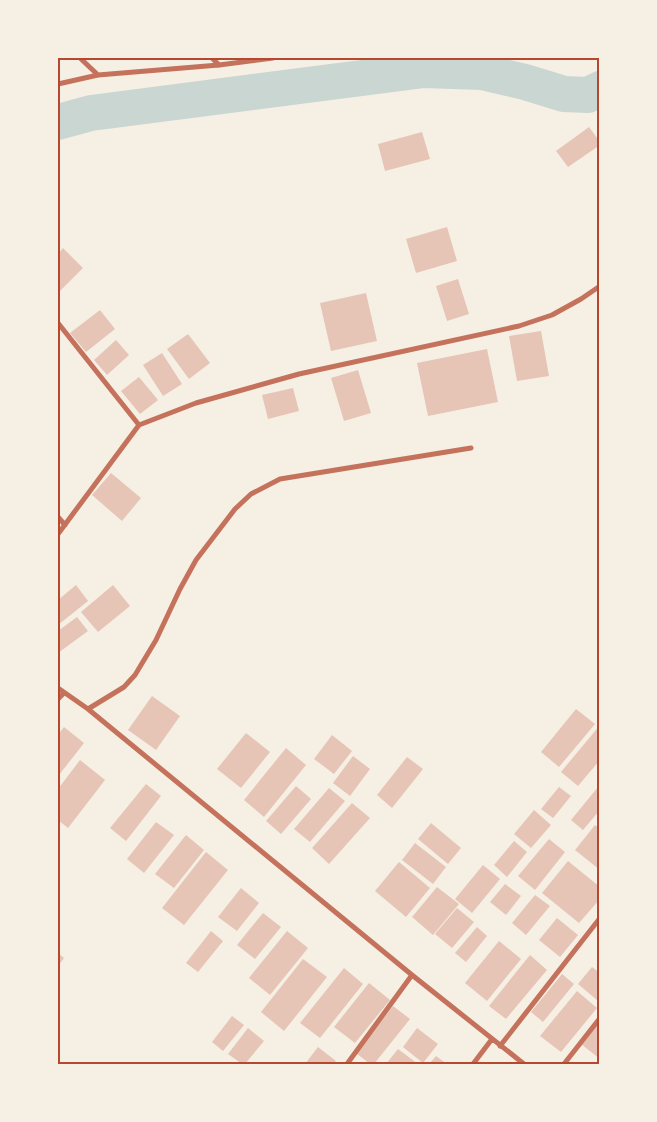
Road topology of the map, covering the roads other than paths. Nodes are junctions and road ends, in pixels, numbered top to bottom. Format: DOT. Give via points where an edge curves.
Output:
graph roads {
  1 [pos="80,58"];
  2 [pos="212,58"];
  3 [pos="273,58"];
  4 [pos="219,65"];
  5 [pos="98,75"];
  6 [pos="58,84"];
  7 [pos="600,286"];
  8 [pos="58,323"];
  9 [pos="139,425"];
  10 [pos="471,448"];
  11 [pos="58,517"];
  12 [pos="64,525"];
  13 [pos="58,534"];
  14 [pos="58,688"];
  15 [pos="64,693"];
  16 [pos="58,699"];
  17 [pos="88,709"];
  18 [pos="600,918"];
  19 [pos="412,975"];
  20 [pos="600,1018"];
  21 [pos="492,1039"];
  22 [pos="500,1046"];
  23 [pos="347,1064"];
  24 [pos="474,1064"];
  25 [pos="524,1064"];
  26 [pos="564,1064"];
  1 -- 5 [label="street"];
  2 -- 4 [label="street"];
  3 -- 4 [label="street"];
  4 -- 5 [label="street"];
  5 -- 6 [label="street"];
  7 -- 9 [label="street" via="552,315 518,326 299,374 196,403"];
  8 -- 9 [label="street"];
  9 -- 12 [label="street"];
  10 -- 17 [label="street" via="280,479 251,494 235,509 196,560 135,675 124,687"];
  11 -- 12 [label="street"];
  12 -- 13 [label="street"];
  14 -- 15 [label="street"];
  15 -- 16 [label="street"];
  15 -- 17 [label="street"];
  17 -- 19 [label="street"];
  18 -- 22 [label="street"];
  19 -- 21 [label="street"];
  19 -- 23 [label="street"];
  20 -- 26 [label="street"];
  21 -- 22 [label="street"];
  21 -- 24 [label="street"];
  22 -- 25 [label="street"];
}
